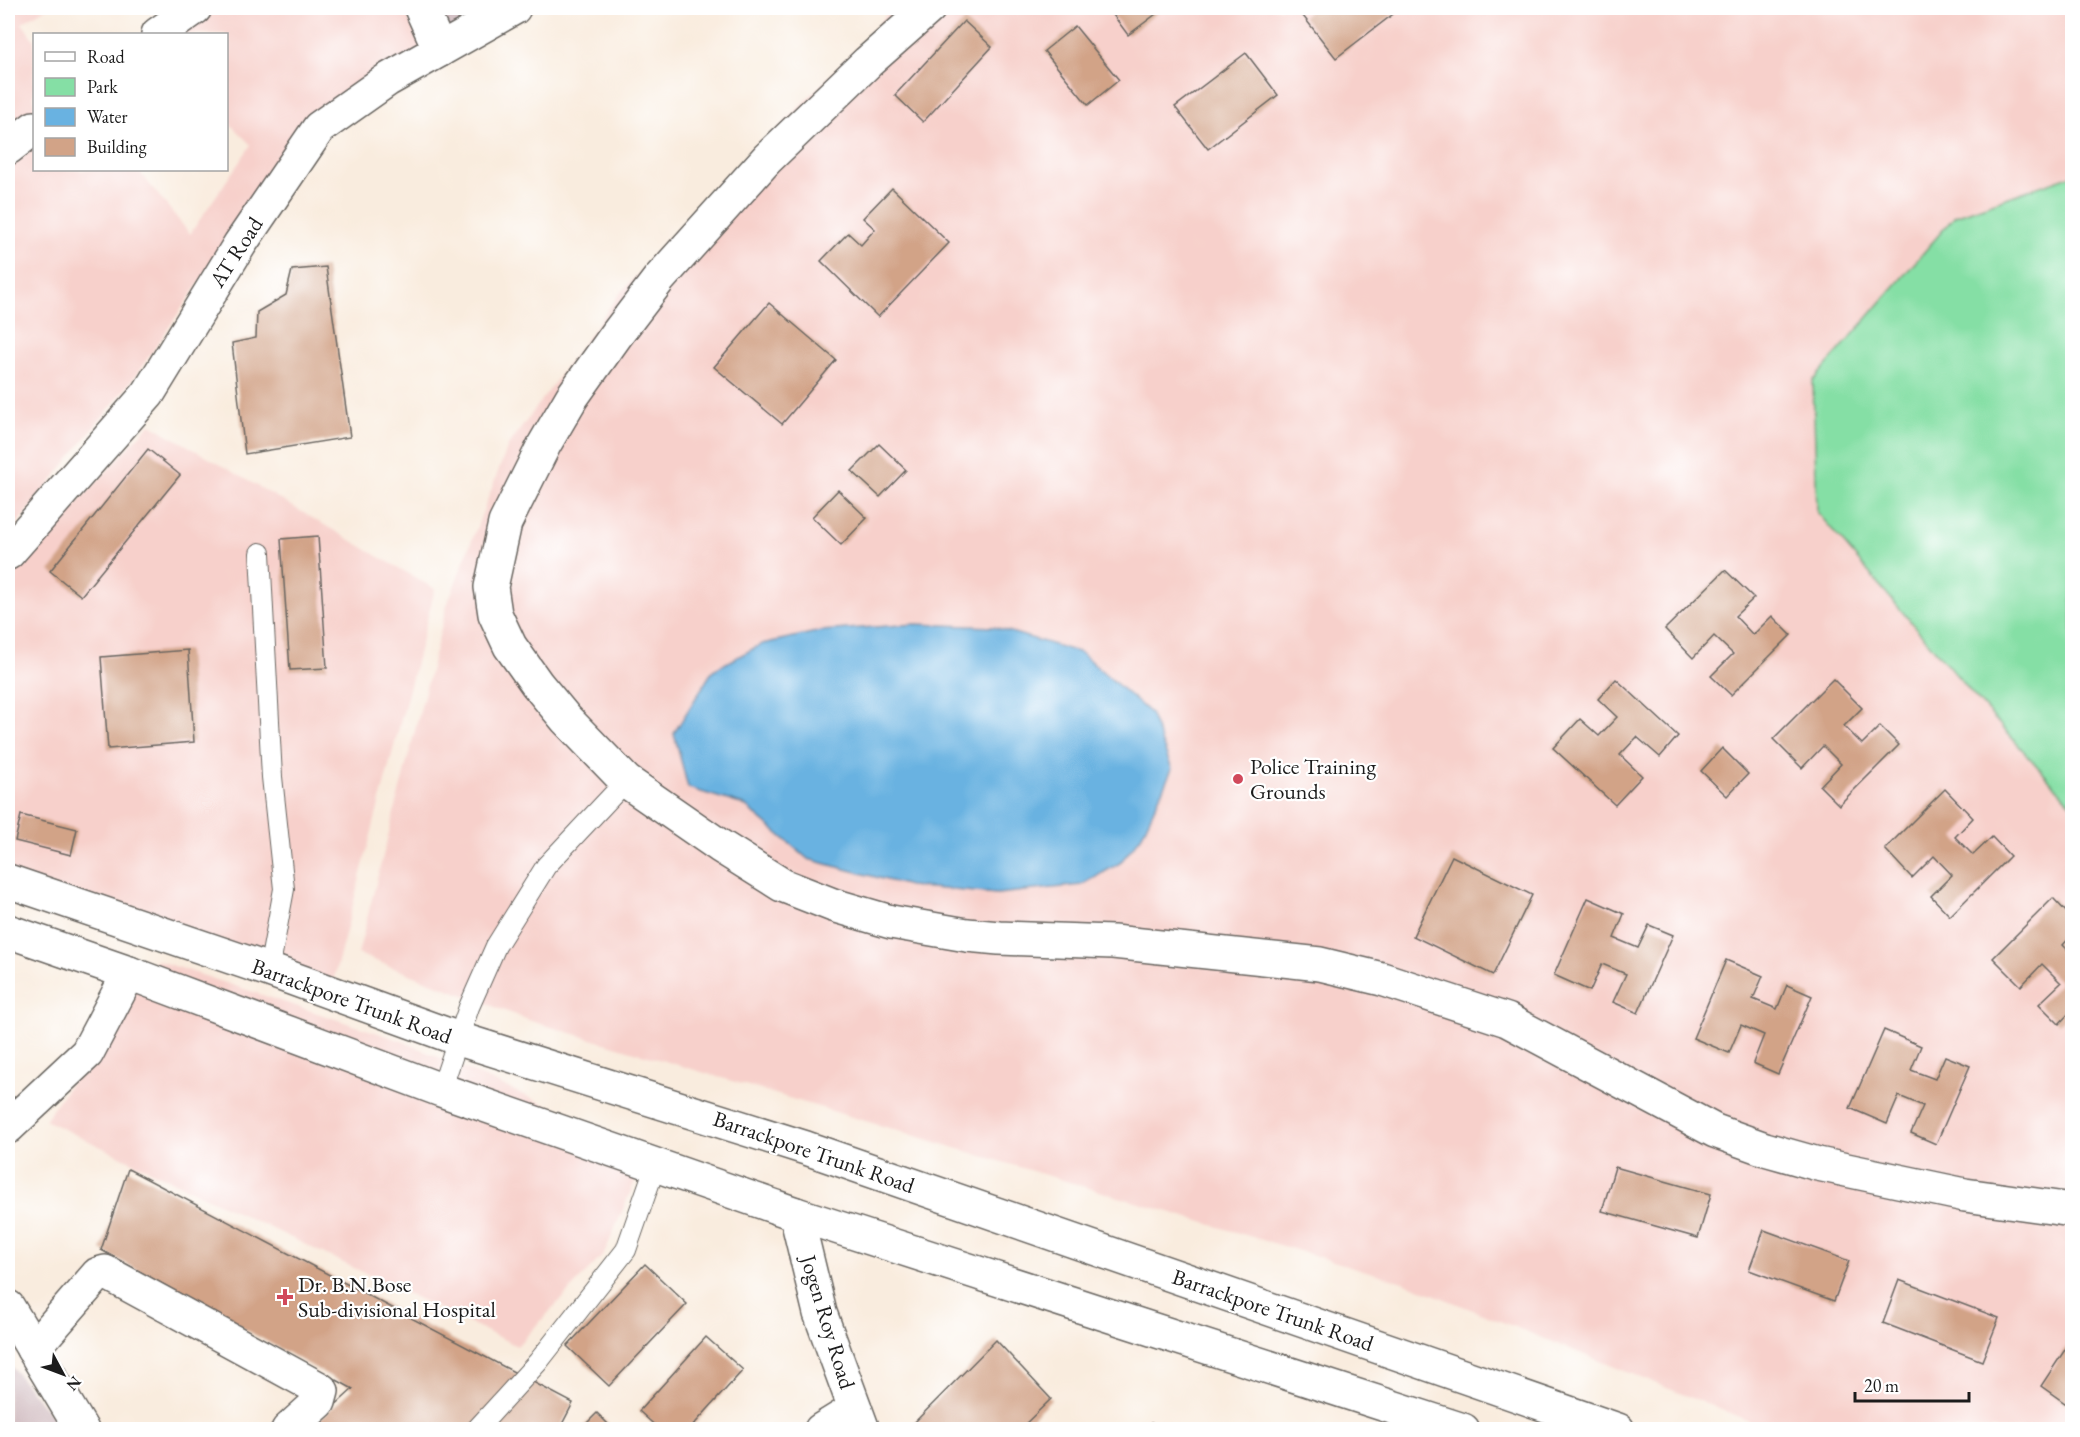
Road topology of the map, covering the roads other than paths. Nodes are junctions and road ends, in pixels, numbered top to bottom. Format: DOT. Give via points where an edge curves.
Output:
graph roads {
  1 [pos="195,8"];
  2 [pos="421,8"];
  3 [pos="514,8"];
  4 [pos="929,8"];
  5 [pos="159,33"];
  6 [pos="440,51"];
  7 [pos="33,129"];
  8 [pos="8,148"];
  9 [pos="8,553"];
  10 [pos="260,553"];
  11 [pos="626,781"];
  12 [pos="8,880"];
  13 [pos="8,931"];
  14 [pos="269,970"];
  15 [pos="129,973"];
  16 [pos="459,1039"];
  17 [pos="441,1090"];
  18 [pos="8,1127"];
  19 [pos="656,1164"];
  20 [pos="2073,1210"];
  21 [pos="796,1214"];
  22 [pos="8,1308"];
  23 [pos="33,1349"];
  24 [pos="859,1419"];
  25 [pos="82,1430"];
  26 [pos="288,1430"];
  27 [pos="476,1430"];
  28 [pos="821,1430"];
  29 [pos="1463,1430"];
  30 [pos="1617,1430"];
  1 -- 5 [label="street"];
  2 -- 6 [label="street"];
  3 -- 6 [label="street, AT Road"];
  4 -- 11 [label="street" via="767,159 659,279 572,397 505,523 491,587 495,614 510,646 566,719"];
  6 -- 9 [label="street, AT Road" via="387,80 319,128 240,244 148,394"];
  7 -- 8 [label="street"];
  10 -- 14 [label="lane" via="272,777 285,890"];
  11 -- 16 [label="lane" via="546,866 496,946"];
  11 -- 20 [label="street" via="782,885 843,908 891,922 967,935 1113,942 1320,964 1382,979 1507,1020 1715,1131 1765,1149 1965,1195"];
  12 -- 14 [label="street, Barrackpore Trunk Road"];
  13 -- 15 [label="street"];
  14 -- 16 [label="street, Barrackpore Trunk Road"];
  15 -- 17 [label="street"];
  15 -- 18 [label="street" via="87,1053"];
  16 -- 17 [label="lane"];
  16 -- 30 [label="street, Barrackpore Trunk Road" via="806,1148"];
  17 -- 19 [label="street"];
  19 -- 21 [label="street"];
  19 -- 27 [label="lane" via="626,1250 538,1362"];
  21 -- 24 [label="street, Jogen Roy Road" via="820,1313"];
  21 -- 29 [label="street"];
  22 -- 23 [label="street"];
  23 -- 25 [label="street"];
  23 -- 26 [label="street" via="98,1274 105,1272 322,1391 319,1402"];
  24 -- 28 [label="street"];
}
